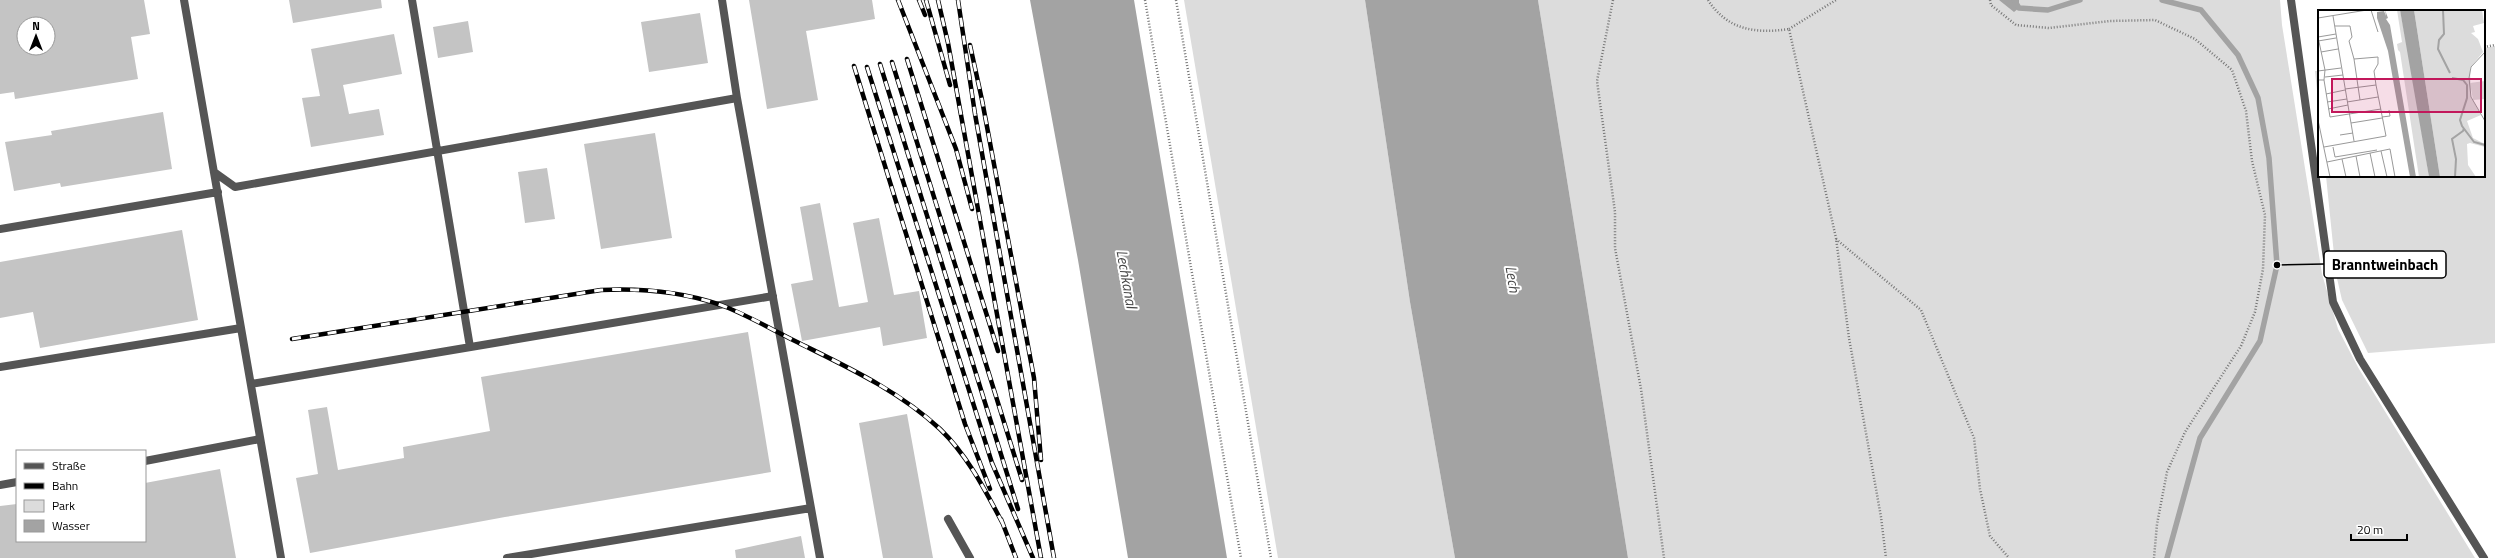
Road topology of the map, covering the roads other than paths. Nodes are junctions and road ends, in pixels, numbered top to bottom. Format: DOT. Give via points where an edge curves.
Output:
graph roads {
  1 [pos="184,0"];
  2 [pos="412,0"];
  3 [pos="722,0"];
  4 [pos="2291,0"];
  5 [pos="737,98"];
  6 [pos="436,152"];
  7 [pos="214,172"];
  8 [pos="218,192"];
  9 [pos="0,229"];
  10 [pos="773,296"];
  11 [pos="241,328"];
  12 [pos="470,347"];
  13 [pos="0,367"];
  14 [pos="251,384"];
  15 [pos="260,440"];
  16 [pos="146,461"];
  17 [pos="16,482"];
  18 [pos="0,485"];
  19 [pos="811,508"];
  20 [pos="948,519"];
  21 [pos="281,558"];
  22 [pos="507,558"];
  23 [pos="820,558"];
  24 [pos="970,558"];
  25 [pos="2484,558"];
  1 -- 7 [label="street"];
  2 -- 6 [label="street"];
  3 -- 5 [label="street"];
  4 -- 25 [label="street" via="2333,302 2360,359"];
  5 -- 6 [label="street"];
  5 -- 10 [label="street"];
  6 -- 7 [label="street" via="235,187"];
  6 -- 12 [label="street"];
  7 -- 8 [label="street"];
  8 -- 9 [label="street"];
  8 -- 11 [label="street"];
  10 -- 12 [label="street"];
  10 -- 19 [label="street"];
  11 -- 13 [label="street"];
  11 -- 14 [label="street"];
  12 -- 14 [label="street"];
  14 -- 15 [label="street"];
  15 -- 16 [label="street"];
  15 -- 21 [label="street"];
  17 -- 18 [label="street"];
  19 -- 22 [label="street"];
  19 -- 23 [label="street"];
  20 -- 24 [label="street"];
}
